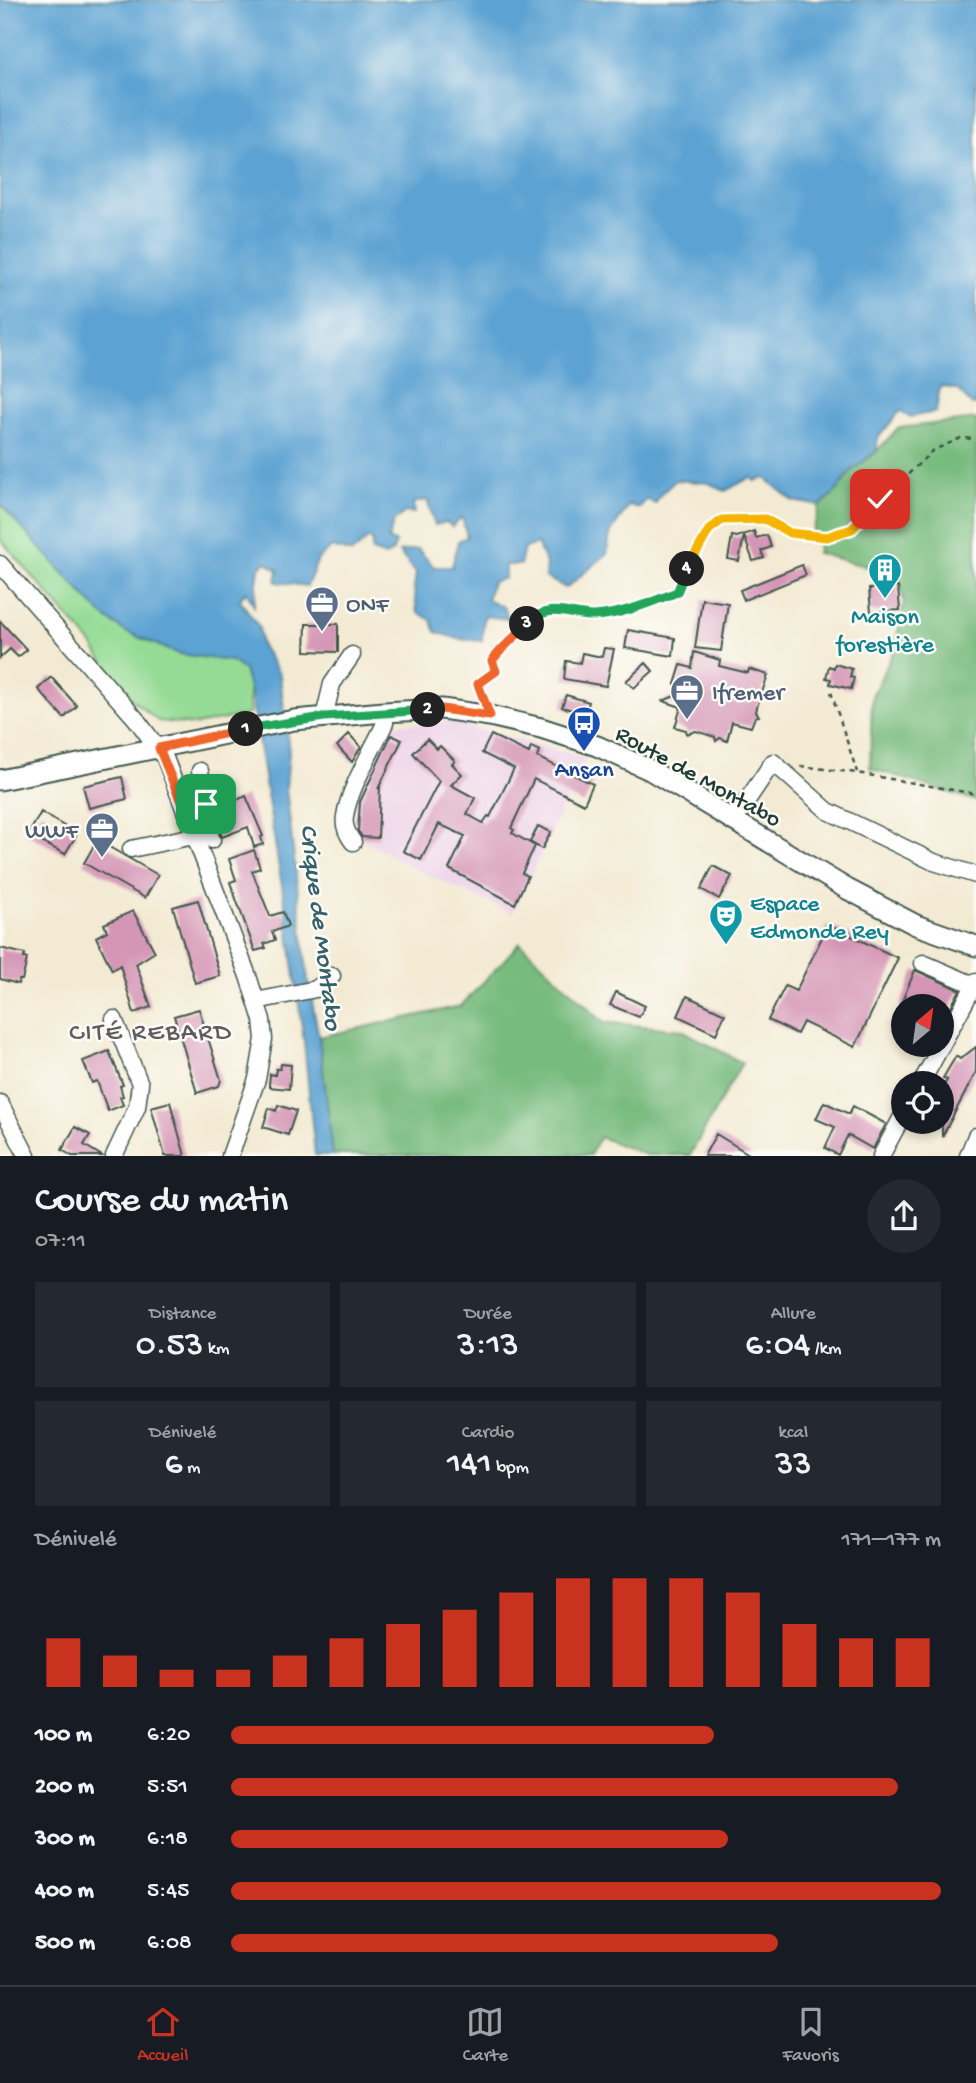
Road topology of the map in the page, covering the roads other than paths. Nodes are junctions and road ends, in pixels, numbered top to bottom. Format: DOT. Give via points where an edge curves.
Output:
graph roads {
  1 [pos="0,564"];
  2 [pos="352,655"];
  3 [pos="384,712"];
  4 [pos="324,717"];
  5 [pos="159,748"];
  6 [pos="200,771"];
  7 [pos="0,780"];
  8 [pos="193,811"];
  9 [pos="733,821"];
  10 [pos="194,836"];
  11 [pos="212,840"];
  12 [pos="353,842"];
  13 [pos="131,849"];
  14 [pos="976,876"];
  15 [pos="976,946"];
  16 [pos="923,963"];
  17 [pos="332,976"];
  18 [pos="975,983"];
  19 [pos="256,1001"];
  20 [pos="114,1019"];
  21 [pos="927,1071"];
  22 [pos="0,1103"];
  23 [pos="893,1134"];
  24 [pos="976,1136"];
  25 [pos="27,1156"];
  26 [pos="114,1156"];
  27 [pos="230,1156"];
  28 [pos="881,1156"];
  29 [pos="968,1156"];
  1 -- 5 [label="street"];
  2 -- 4 [label="street" via="332,684"];
  3 -- 4 [label="main road, Route de Montabo"];
  3 -- 9 [label="main road, Route de Montabo" via="442,709 541,728 650,770"];
  3 -- 12 [label="street" via="385,723 350,794 344,818"];
  4 -- 5 [label="main road, Route de Montabo"];
  5 -- 7 [label="main road"];
  5 -- 8 [label="street"];
  6 -- 8 [label="street" via="206,801"];
  8 -- 10 [label="street"];
  8 -- 11 [label="street"];
  9 -- 14 [label="street" via="774,762 828,811 934,862"];
  9 -- 15 [label="main road, Route de Montabo" via="847,890 916,925"];
  10 -- 13 [label="street"];
  10 -- 19 [label="street"];
  16 -- 18 [label="street"];
  17 -- 19 [label="street" via="316,989"];
  18 -- 21 [label="street"];
  19 -- 27 [label="street" via="264,1039"];
  20 -- 26 [label="street" via="140,1084 137,1107"];
  22 -- 25 [label="street"];
  23 -- 28 [label="street"];
  24 -- 29 [label="street"];
}
